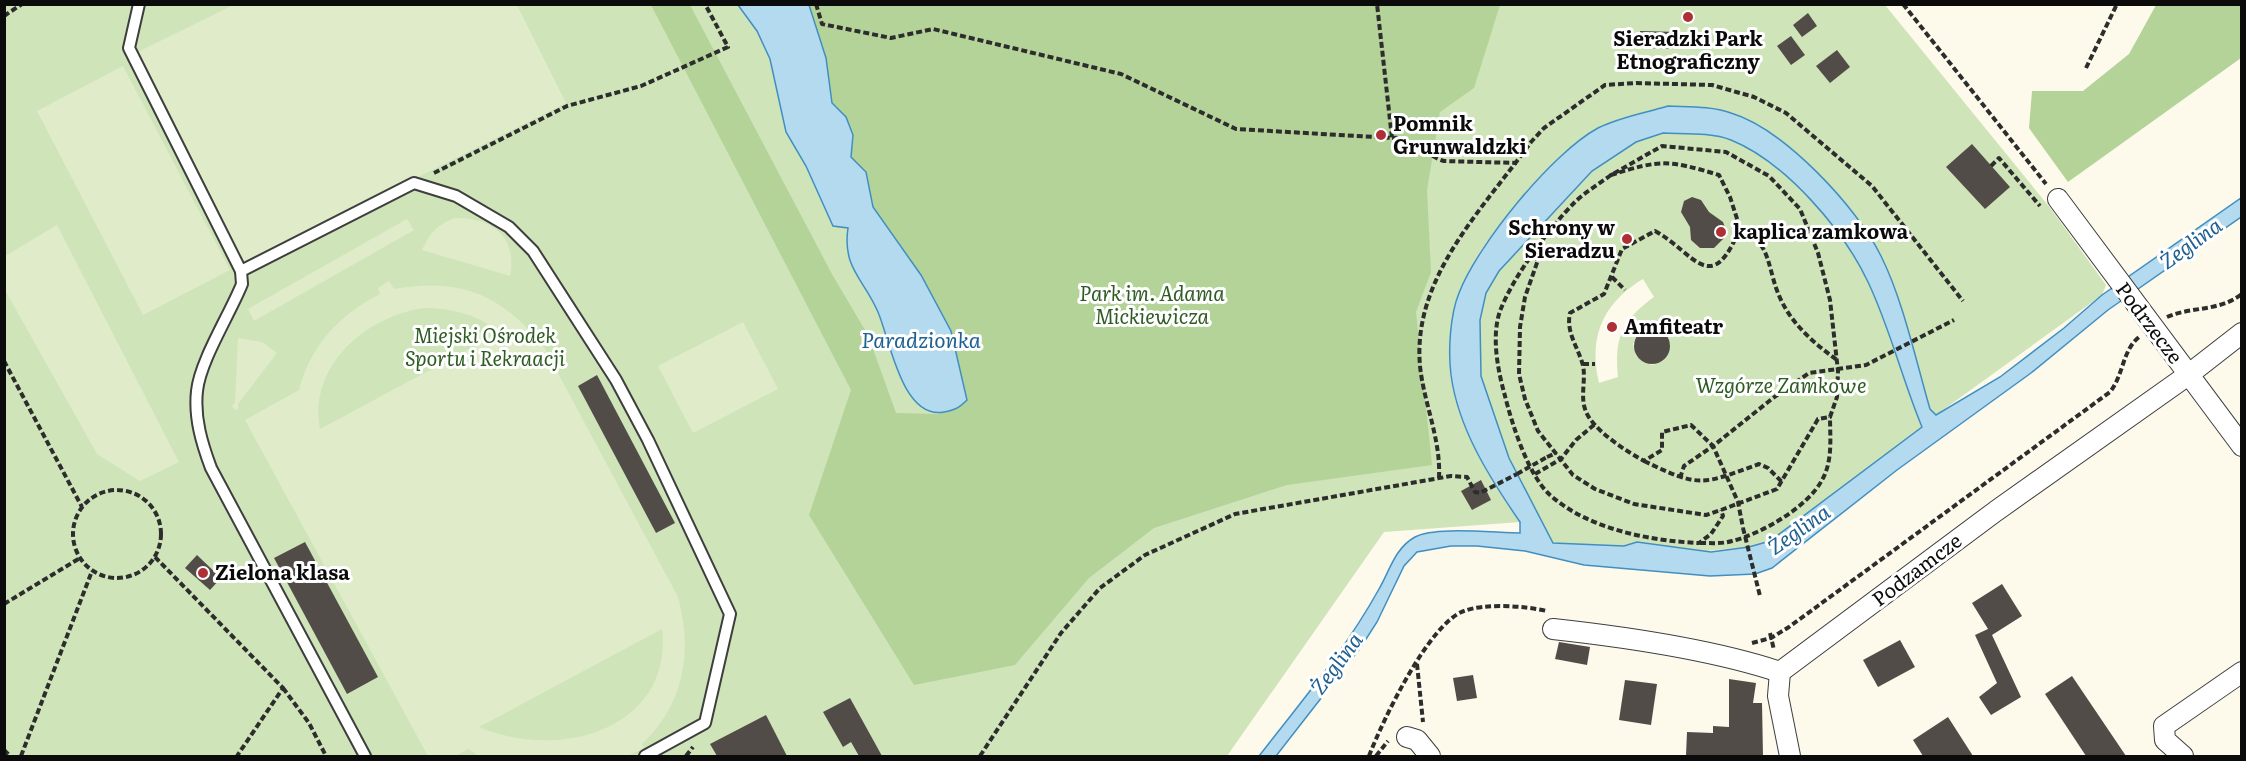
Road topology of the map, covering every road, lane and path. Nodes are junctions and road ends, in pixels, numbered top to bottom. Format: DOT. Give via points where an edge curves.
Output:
graph roads {
  1 [pos="22,4"];
  2 [pos="139,4"];
  3 [pos="705,4"];
  4 [pos="816,4"];
  5 [pos="1377,4"];
  6 [pos="1903,4"];
  7 [pos="2117,4"];
  8 [pos="4,16"];
  9 [pos="2086,68"];
  10 [pos="1392,138"];
  11 [pos="1517,163"];
  12 [pos="1991,166"];
  13 [pos="1611,175"];
  14 [pos="414,183"];
  15 [pos="2052,206"];
  16 [pos="1740,228"];
  17 [pos="1533,256"];
  18 [pos="241,271"];
  19 [pos="1612,277"];
  20 [pos="1625,290"];
  21 [pos="2241,294"];
  22 [pos="1963,301"];
  23 [pos="1954,320"];
  24 [pos="2148,323"];
  25 [pos="2241,333"];
  26 [pos="1837,360"];
  27 [pos="4,361"];
  28 [pos="1583,364"];
  29 [pos="1595,364"];
  30 [pos="1838,371"];
  31 [pos="2188,375"];
  32 [pos="1830,417"];
  33 [pos="1595,424"];
  34 [pos="1713,446"];
  35 [pos="2241,446"];
  36 [pos="1556,453"];
  37 [pos="1561,459"];
  38 [pos="1644,461"];
  39 [pos="1535,474"];
  40 [pos="1728,476"];
  41 [pos="1439,478"];
  42 [pos="1680,478"];
  43 [pos="1782,482"];
  44 [pos="1738,502"];
  45 [pos="82,507"];
  46 [pos="1721,510"];
  47 [pos="1699,543"];
  48 [pos="154,557"];
  49 [pos="80,558"];
  50 [pos="92,571"];
  51 [pos="1760,596"];
  52 [pos="4,604"];
  53 [pos="1554,629"];
  54 [pos="1771,638"];
  55 [pos="1417,663"];
  56 [pos="1780,672"];
  57 [pos="2241,672"];
  58 [pos="283,688"];
  59 [pos="1407,736"];
  60 [pos="4,750"];
  61 [pos="1427,751"];
  62 [pos="10,756"];
  63 [pos="21,756"];
  64 [pos="237,756"];
  65 [pos="326,756"];
  66 [pos="365,756"];
  67 [pos="645,756"];
  68 [pos="980,756"];
  69 [pos="1790,756"];
  70 [pos="2183,756"];
  1 -- 8 [label="path"];
  2 -- 18 [label="lane" via="129,48"];
  3 -- 14 [label="path" via="728,47 640,86 567,106"];
  4 -- 10 [label="path" via="822,24 891,38 933,28 1121,74 1236,129"];
  5 -- 10 [label="path"];
  6 -- 15 [label="path"];
  7 -- 9 [label="path"];
  10 -- 11 [label="path" via="1411,142 1444,161"];
  11 -- 22 [label="path" via="1544,128 1605,86 1712,85 1754,97 1786,113 1872,186"];
  11 -- 41 [label="path" via="1449,254 1431,292 1420,363 1440,456"];
  12 -- 15 [label="path" via="1999,158"];
  13 -- 16 [label="path" via="1646,164 1675,162 1719,176"];
  13 -- 17 [label="path" via="1575,202"];
  13 -- 26 [label="path" via="1662,146 1726,152 1769,176 1800,209 1818,254 1830,300"];
  14 -- 18 [label="lane"];
  14 -- 67 [label="lane" via="482,209 509,227 533,251 621,390 730,614 705,723"];
  15 -- 24 [label="street, Podrzecze" via="2104,262"];
  16 -- 19 [label="path" via="1726,256 1712,266 1702,266 1688,258 1671,240 1655,231 1622,249"];
  16 -- 26 [label="path" via="1755,235 1765,250 1770,276 1797,325"];
  17 -- 36 [label="path" via="1538,267 1520,327 1519,374 1538,432"];
  17 -- 39 [label="path" via="1500,312 1496,336 1509,413"];
  18 -- 66 [label="lane" via="242,284 197,391 201,442 211,468"];
  19 -- 20 [label="path"];
  19 -- 28 [label="path" via="1604,294 1570,313 1567,324"];
  21 -- 24 [label="path" via="2217,308 2173,314"];
  23 -- 30 [label="path" via="1866,365"];
  24 -- 31 [label="street, Podrzecze"];
  24 -- 54 [label="path" via="2129,345 2123,370 2110,392"];
  25 -- 31 [label="street, Podzamcze"];
  26 -- 30 [label="path"];
  27 -- 45 [label="path"];
  28 -- 29 [label="path"];
  28 -- 33 [label="path" via="1585,409"];
  30 -- 32 [label="path" via="1837,397"];
  30 -- 34 [label="path" via="1809,373"];
  31 -- 35 [label="street, Podrzecze"];
  31 -- 56 [label="street, Podzamcze" via="1996,511"];
  32 -- 43 [label="path" via="1818,419"];
  32 -- 47 [label="path" via="1830,460 1811,495 1758,533 1731,542"];
  33 -- 37 [label="path"];
  33 -- 38 [label="path"];
  34 -- 38 [label="path" via="1691,425 1662,432 1662,450"];
  34 -- 40 [label="path" via="1721,469"];
  34 -- 42 [label="path" via="1684,466"];
  36 -- 37 [label="path"];
  36 -- 41 [label="path, bridge" via="1486,490 1475,492 1467,477"];
  37 -- 39 [label="path"];
  37 -- 46 [label="path" via="1573,475 1595,489 1634,504 1706,514"];
  38 -- 42 [label="path"];
  39 -- 47 [label="path" via="1549,494 1581,516 1618,530"];
  40 -- 42 [label="path" via="1693,482"];
  40 -- 43 [label="path" via="1759,464"];
  40 -- 44 [label="path"];
  41 -- 68 [label="path" via="1235,514 1145,555 1100,588 1061,633"];
  43 -- 44 [label="path" via="1777,489"];
  44 -- 46 [label="path"];
  44 -- 51 [label="path, bridge"];
  45 -- 48 [label="path" via="107,491 136,494 148,503 161,529"];
  45 -- 49 [label="path" via="73,532"];
  46 -- 47 [label="path" via="1724,516"];
  48 -- 50 [label="path" via="133,576 105,577"];
  48 -- 58 [label="path"];
  49 -- 50 [label="path"];
  49 -- 52 [label="path"];
  50 -- 63 [label="path"];
  53 -- 56 [label="street" via="1748,662"];
  55 -- 61 [label="path"];
  56 -- 69 [label="street" via="1778,696"];
  57 -- 70 [label="street" via="2164,726 2165,740"];
  58 -- 64 [label="path"];
  58 -- 65 [label="path" via="309,723"];
  59 -- 61 [label="street"];
  60 -- 62 [label="path"];
}
